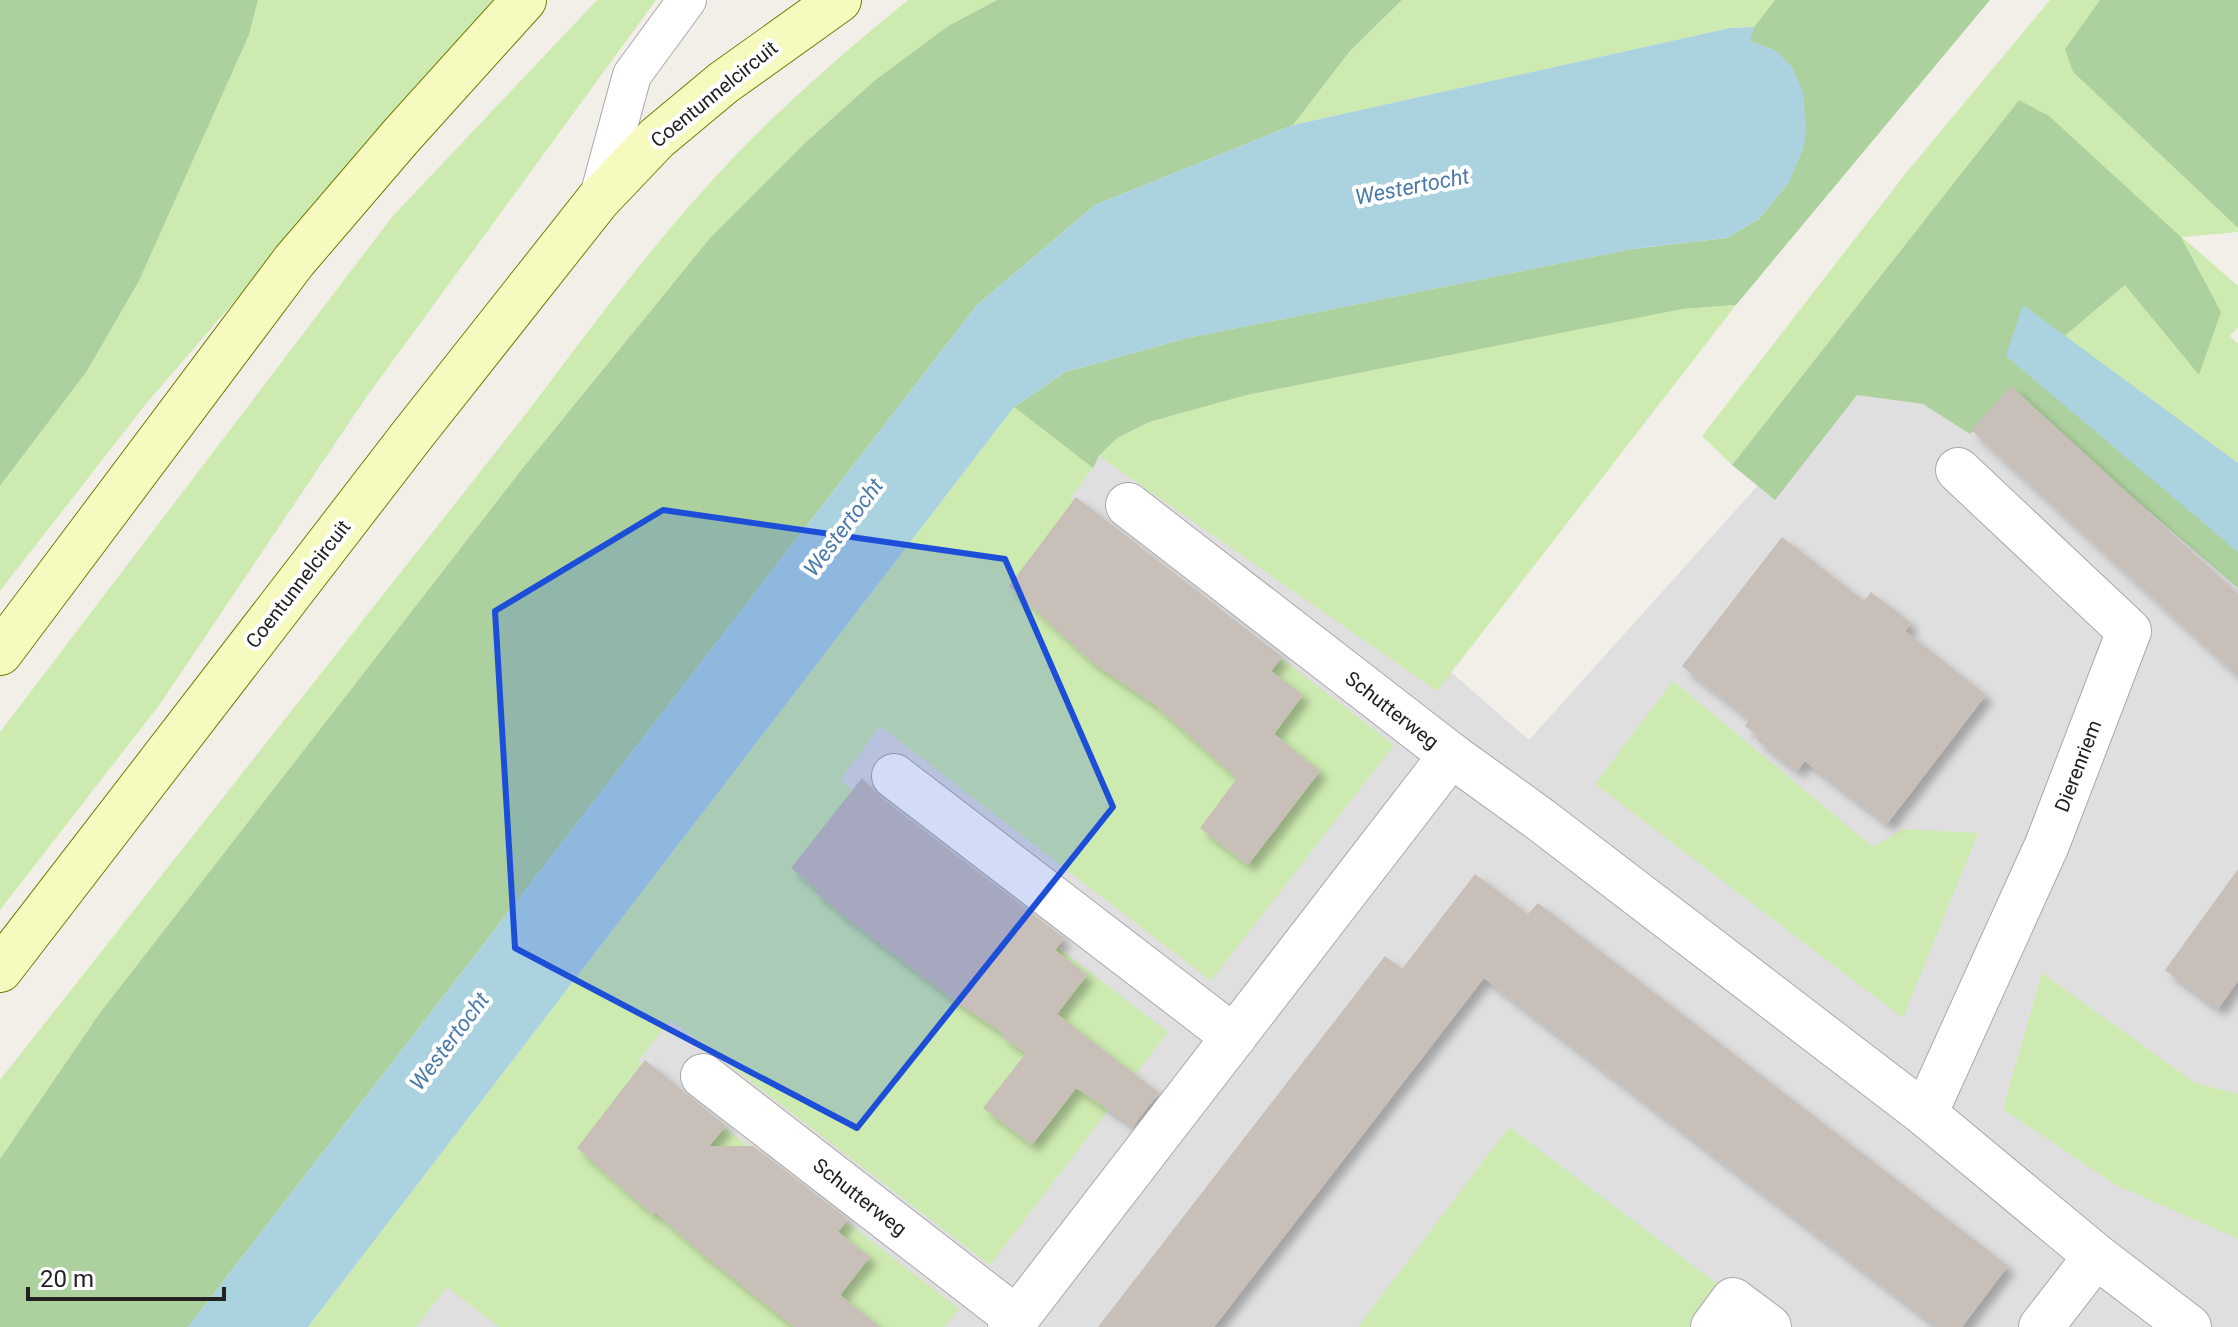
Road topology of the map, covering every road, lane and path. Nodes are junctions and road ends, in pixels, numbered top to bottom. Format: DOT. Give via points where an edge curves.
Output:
graph roads {
  1 [pos="524,0"];
  2 [pos="687,0"];
  3 [pos="839,0"];
  4 [pos="598,200"];
  5 [pos="1958,470"];
  6 [pos="1128,505"];
  7 [pos="0,653"];
  8 [pos="1451,755"];
  9 [pos="894,776"];
  10 [pos="0,970"];
  11 [pos="1234,1037"];
  12 [pos="703,1076"];
  13 [pos="1925,1114"];
  14 [pos="2096,1256"];
  15 [pos="1013,1323"];
  16 [pos="1713,1327"];
  17 [pos="1769,1327"];
  18 [pos="2041,1327"];
  19 [pos="2189,1327"];
  1 -- 7 [label="main road" via="294,261"];
  2 -- 4 [label="lane, Coentunnelcircuit" via="632,75"];
  3 -- 4 [label="main road, Coentunnelcircuit" via="723,83 657,138"];
  4 -- 10 [label="main road, Coentunnelcircuit"];
  5 -- 13 [label="street, Dierenriem" via="2129,631 2047,845"];
  6 -- 8 [label="street, Schutterweg"];
  8 -- 11 [label="street, Schutterweg"];
  8 -- 13 [label="street"];
  9 -- 11 [label="street"];
  11 -- 15 [label="street, Schutterweg"];
  12 -- 15 [label="street, Schutterweg"];
  13 -- 14 [label="street"];
  14 -- 18 [label="street"];
  14 -- 19 [label="street"];
  16 -- 17 [label="street" via="1733,1300"];
}
